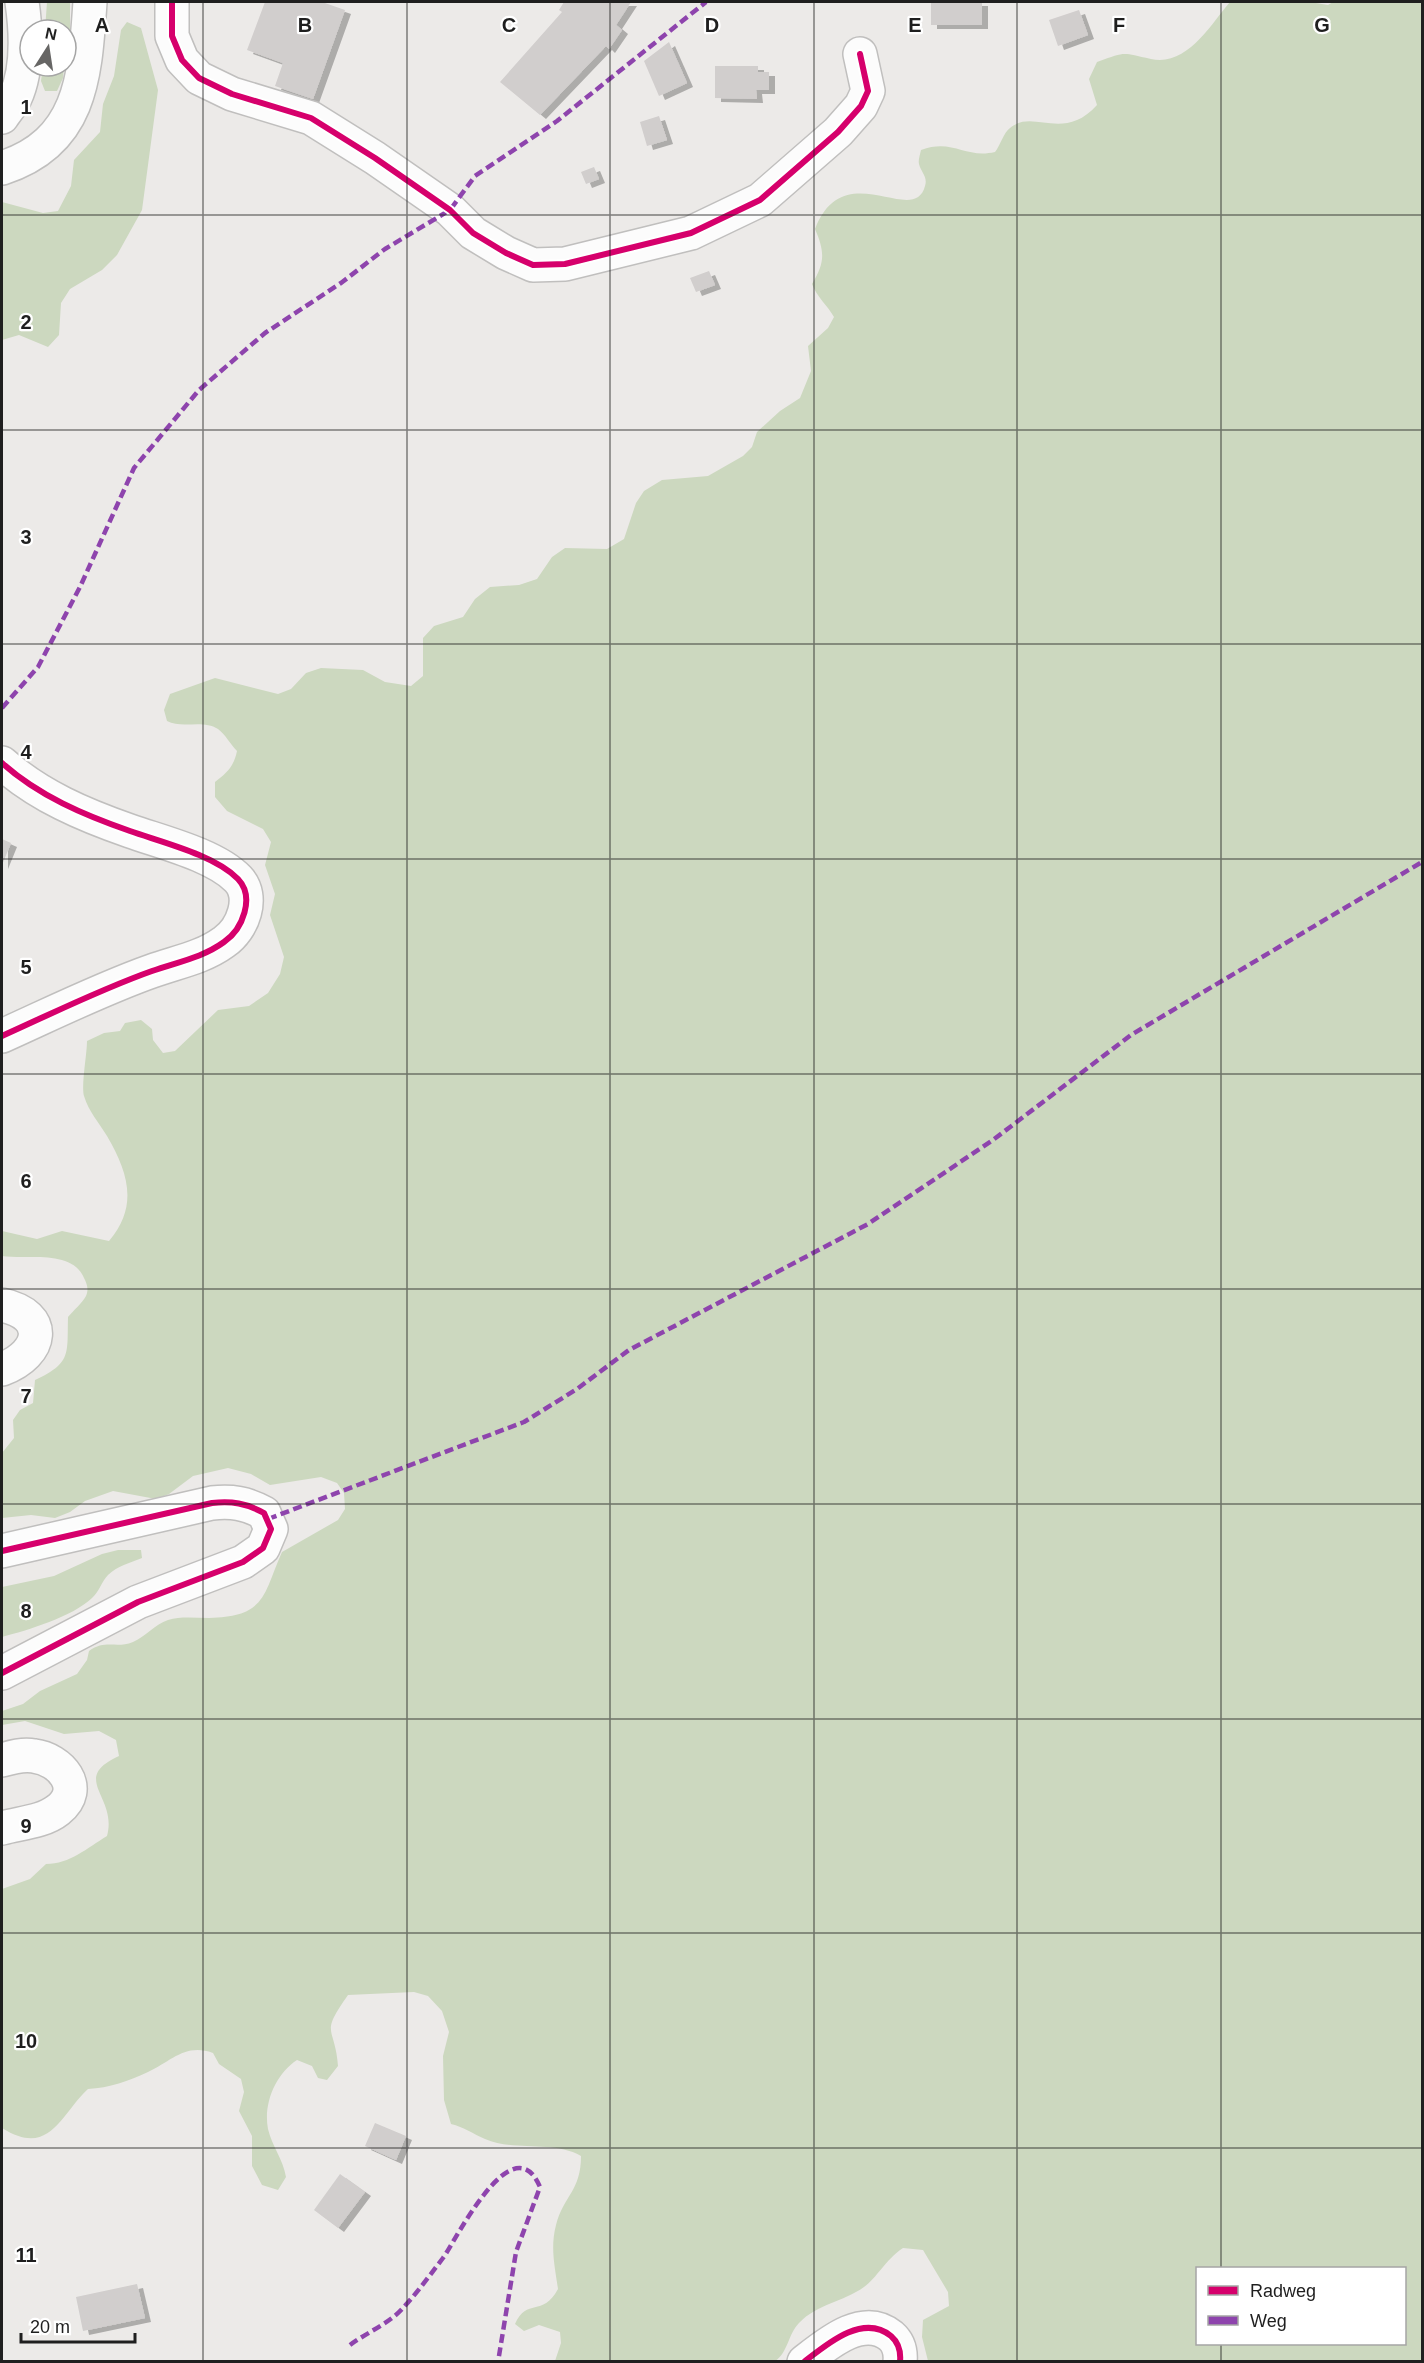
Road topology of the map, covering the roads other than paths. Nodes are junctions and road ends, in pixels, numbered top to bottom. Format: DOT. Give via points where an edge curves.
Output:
graph roads {
  1 [pos="22,2"];
  2 [pos="90,2"];
  3 [pos="172,2"];
  4 [pos="860,54"];
  5 [pos="2,117"];
  6 [pos="2,168"];
  7 [pos="2,764"];
  8 [pos="2,1036"];
  9 [pos="2,1305"];
  10 [pos="2,1369"];
  11 [pos="2,1551"];
  12 [pos="2,1673"];
  13 [pos="2,1760"];
  14 [pos="2,1828"];
  15 [pos="804,2361"];
  16 [pos="900,2361"];
  1 -- 5 [label="street" via="21,76 15,98"];
  2 -- 6 [label="street" via="83,78 71,115 58,134 38,150"];
  3 -- 4 [label="street" via="172,36 182,60 199,78 232,94 311,118 450,210 474,233 533,265 565,264 691,233 760,200 838,132 861,106 868,91"];
  7 -- 8 [label="street" via="18,778 79,811 227,870 244,887 247,898 235,932 206,953 146,974"];
  9 -- 10 [label="street" via="24,1313 33,1322 36,1333 36,1343 29,1354"];
  11 -- 12 [label="street" via="229,1501 264,1512 271,1529 263,1548 243,1562 138,1602"];
  13 -- 14 [label="street" via="21,1755 50,1760 68,1776 70,1786 61,1808 53,1814"];
  15 -- 16 [label="street" via="860,2328 873,2328 892,2337 899,2347"];
}
